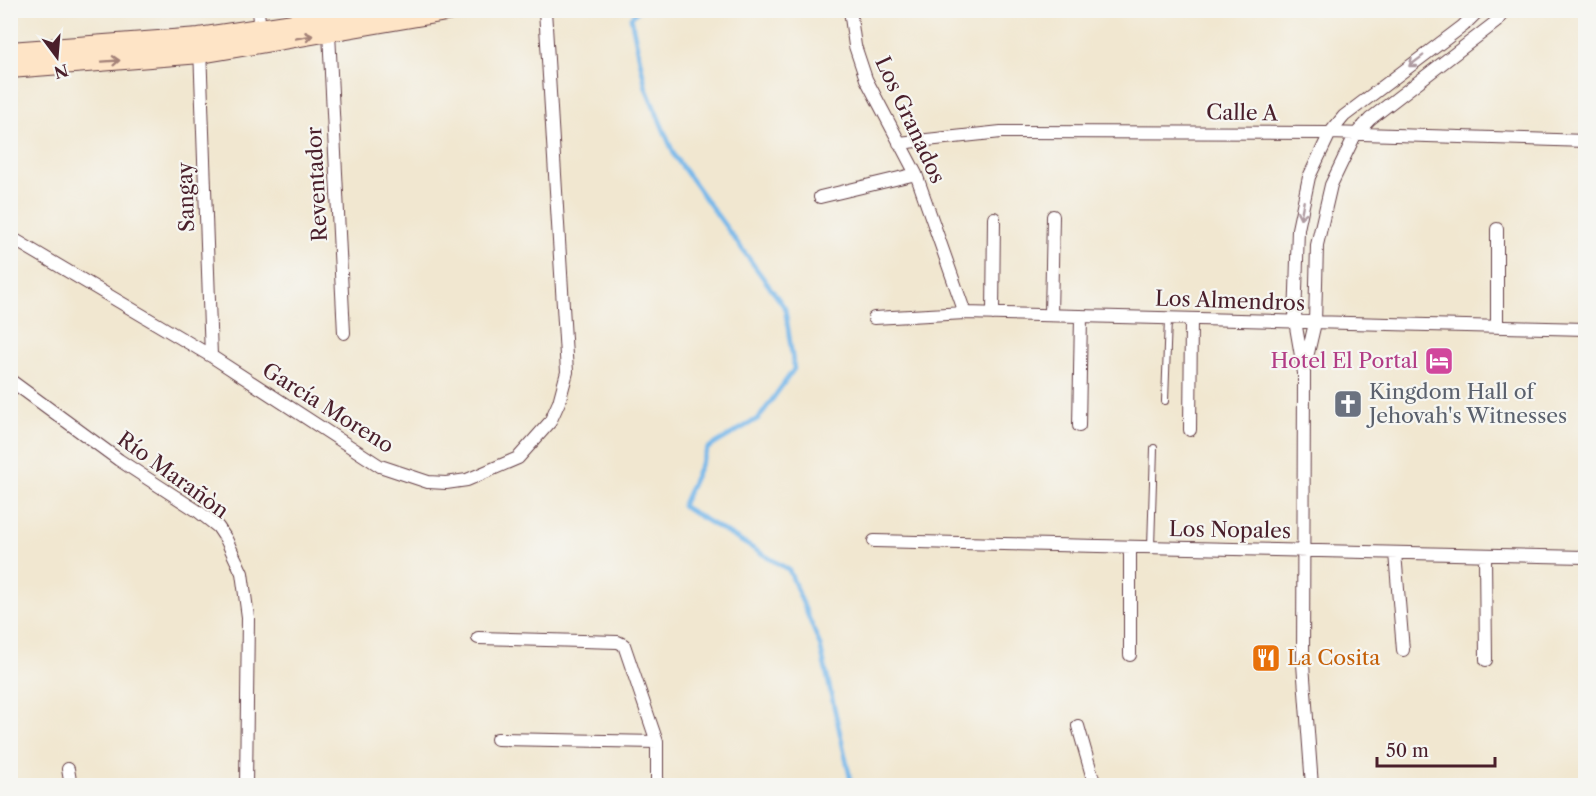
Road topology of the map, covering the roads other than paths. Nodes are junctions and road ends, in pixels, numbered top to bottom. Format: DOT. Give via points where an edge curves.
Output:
graph roads {
  1 [pos="258,10"];
  2 [pos="380,10"];
  3 [pos="458,10"];
  4 [pos="545,10"];
  5 [pos="850,10"];
  6 [pos="1479,10"];
  7 [pos="1504,10"];
  8 [pos="329,33"];
  9 [pos="261,37"];
  10 [pos="200,46"];
  11 [pos="10,51"];
  12 [pos="10,69"];
  13 [pos="1330,133"];
  14 [pos="1355,135"];
  15 [pos="1586,141"];
  16 [pos="899,143"];
  17 [pos="916,174"];
  18 [pos="820,197"];
  19 [pos="1053,216"];
  20 [pos="994,218"];
  21 [pos="1497,229"];
  22 [pos="10,237"];
  23 [pos="965,313"];
  24 [pos="993,314"];
  25 [pos="1051,315"];
  26 [pos="1081,316"];
  27 [pos="874,318"];
  28 [pos="1168,318"];
  29 [pos="1191,319"];
  30 [pos="1295,321"];
  31 [pos="1315,323"];
  32 [pos="1497,327"];
  33 [pos="1586,329"];
  34 [pos="344,333"];
  35 [pos="211,356"];
  36 [pos="1304,373"];
  37 [pos="10,380"];
  38 [pos="1165,400"];
  39 [pos="1079,426"];
  40 [pos="1190,430"];
  41 [pos="1155,448"];
  42 [pos="874,541"];
  43 [pos="1151,547"];
  44 [pos="1130,548"];
  45 [pos="1305,551"];
  46 [pos="1395,553"];
  47 [pos="1485,555"];
  48 [pos="1586,557"];
  49 [pos="478,638"];
  50 [pos="1403,650"];
  51 [pos="1130,655"];
  52 [pos="1486,660"];
  53 [pos="1078,726"];
  54 [pos="497,739"];
  55 [pos="657,742"];
  56 [pos="68,769"];
  57 [pos="1342,782"];
  58 [pos="1312,785"];
  59 [pos="72,786"];
  60 [pos="246,786"];
  61 [pos="657,786"];
  62 [pos="1095,786"];
  1 -- 9 [label="street"];
  2 -- 9 [label="main road"];
  3 -- 8 [label="main road"];
  4 -- 35 [label="street, García Moreno" via="567,372 550,422 531,447 518,458 467,480 446,483 407,477 380,466"];
  5 -- 16 [label="street, Los Granados" via="855,46 866,79"];
  6 -- 13 [label="street, one-way" via="1344,116"];
  7 -- 14 [label="street" via="1496,22 1370,118"];
  9 -- 8 [label="main road, one-way"];
  8 -- 34 [label="street, Reventador"];
  9 -- 10 [label="main road"];
  10 -- 11 [label="main road"];
  12 -- 10 [label="main road, one-way"];
  10 -- 35 [label="street, Sangay"];
  13 -- 14 [label="street, Calle A"];
  13 -- 16 [label="street, Calle A" via="1001,132"];
  13 -- 30 [label="street, one-way" via="1309,177 1298,230"];
  14 -- 15 [label="street, Calle A"];
  14 -- 31 [label="street" via="1331,185 1317,245"];
  16 -- 17 [label="street, Los Granados"];
  17 -- 18 [label="street"];
  17 -- 23 [label="street, Los Granados"];
  19 -- 25 [label="street"];
  20 -- 24 [label="street"];
  21 -- 32 [label="street"];
  22 -- 35 [label="street, García Moreno"];
  23 -- 24 [label="street, Los Almendros"];
  23 -- 27 [label="street, Los Almendros"];
  24 -- 25 [label="street, Los Almendros"];
  25 -- 26 [label="street, Los Almendros"];
  26 -- 28 [label="street, Los Almendros"];
  26 -- 39 [label="street"];
  28 -- 29 [label="street, Los Almendros"];
  28 -- 38 [label="lane"];
  29 -- 30 [label="street, Los Almendros"];
  29 -- 40 [label="street"];
  30 -- 31 [label="street, Los Almendros"];
  30 -- 36 [label="street"];
  31 -- 32 [label="street, Los Almendros"];
  31 -- 36 [label="street"];
  32 -- 33 [label="street, Los Almendros"];
  36 -- 45 [label="street"];
  37 -- 60 [label="street, Río Marañòn" via="119,460 199,512 226,539 242,573 248,617"];
  41 -- 43 [label="lane"];
  42 -- 44 [label="street, Los Nopales"];
  43 -- 44 [label="street, Los Nopales"];
  43 -- 45 [label="street, Los Nopales"];
  44 -- 51 [label="street"];
  45 -- 46 [label="street, Los Nopales"];
  45 -- 58 [label="street" via="1303,664"];
  46 -- 47 [label="street, Los Nopales"];
  46 -- 50 [label="street"];
  47 -- 48 [label="street, Los Nopales"];
  47 -- 52 [label="street"];
  49 -- 55 [label="street" via="624,645"];
  53 -- 62 [label="street"];
  54 -- 55 [label="street"];
  55 -- 61 [label="street"];
  56 -- 59 [label="street"];
  57 -- 58 [label="lane"];
}
